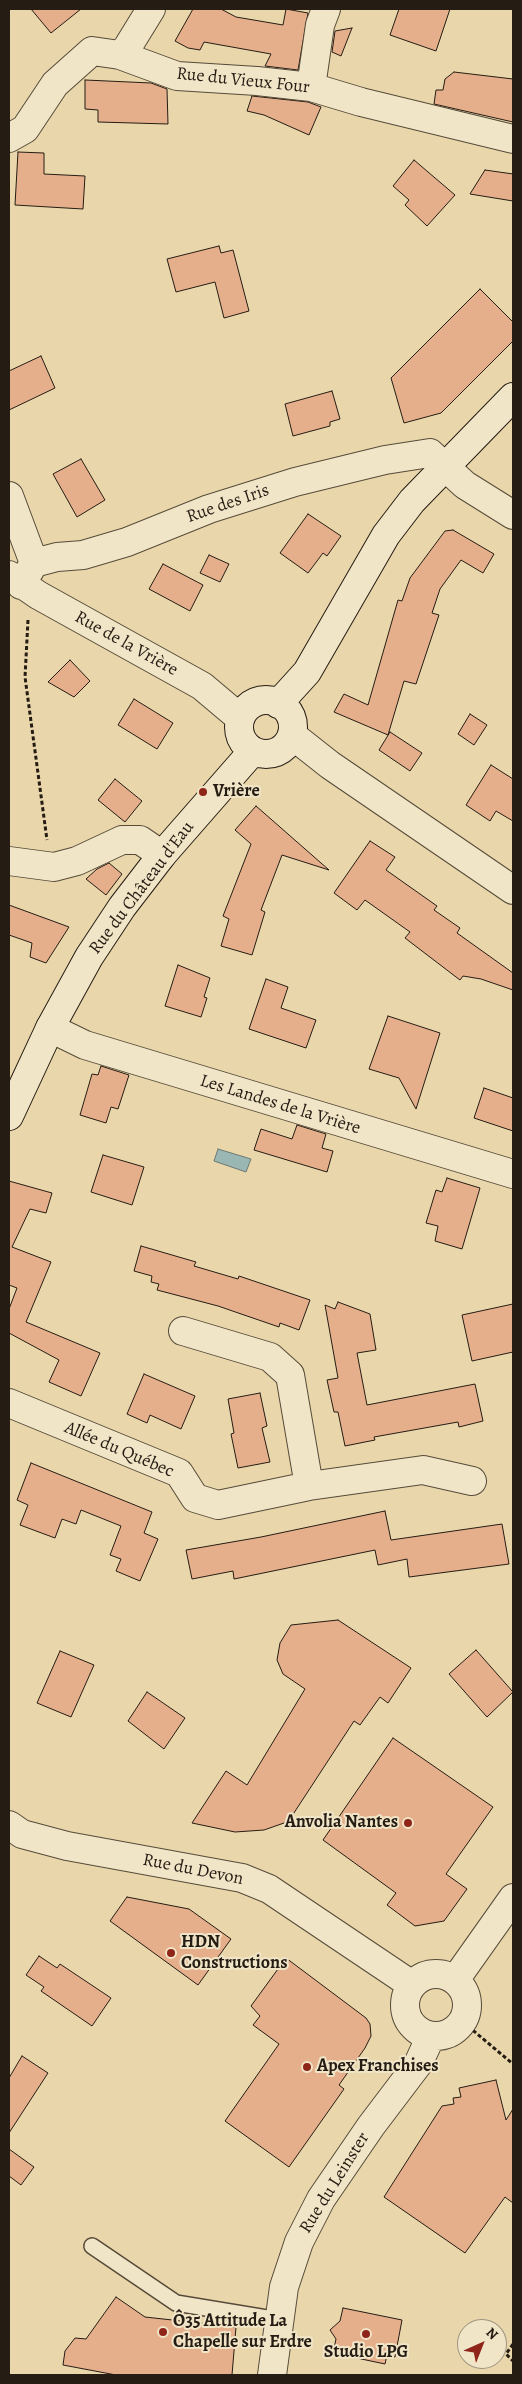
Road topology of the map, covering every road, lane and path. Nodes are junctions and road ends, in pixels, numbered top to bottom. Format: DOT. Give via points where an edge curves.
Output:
graph roads {
  1 [pos="150,9"];
  2 [pos="326,9"];
  3 [pos="120,55"];
  4 [pos="311,87"];
  5 [pos="9,138"];
  6 [pos="513,139"];
  7 [pos="513,397"];
  8 [pos="444,466"];
  9 [pos="9,496"];
  10 [pos="513,515"];
  11 [pos="25,579"];
  12 [pos="278,704"];
  13 [pos="240,718"];
  14 [pos="292,735"];
  15 [pos="252,752"];
  16 [pos="162,854"];
  17 [pos="9,861"];
  18 [pos="54,867"];
  19 [pos="513,890"];
  20 [pos="50,1028"];
  21 [pos="9,1116"];
  22 [pos="513,1174"];
  23 [pos="183,1331"];
  24 [pos="9,1403"];
  25 [pos="472,1481"];
  26 [pos="309,1486"];
  27 [pos="9,1825"];
  28 [pos="513,1898"];
  29 [pos="455,1980"];
  30 [pos="412,1985"];
  31 [pos="463,2022"];
  32 [pos="431,2036"];
  33 [pos="513,2064"];
  34 [pos="92,2246"];
  35 [pos="279,2320"];
  36 [pos="513,2344"];
  37 [pos="513,2361"];
  38 [pos="272,2375"];
  1 -- 3 [label="street"];
  2 -- 4 [label="street" via="320,25"];
  3 -- 4 [label="street, Rue du Vieux Four" via="177,76"];
  3 -- 5 [label="street, Rue du Vieux Four" via="92,51 55,84 25,129"];
  4 -- 6 [label="street, Rue du Vieux Four"];
  7 -- 8 [label="street"];
  8 -- 10 [label="street, Rue des Iris" via="465,485"];
  8 -- 11 [label="street, Rue des Iris" via="430,453 421,454 385,460 257,494 83,556 57,557"];
  8 -- 12 [label="street" via="412,500 386,535 307,672"];
  9 -- 11 [label="street"];
  11 -- 13 [label="street, Rue de la Vrière" via="202,686"];
  11 -- 18 [label="path" via="28,612 25,677"];
  12 -- 13 [label="street" via="270,700 252,704"];
  12 -- 14 [label="street" via="291,717"];
  13 -- 15 [label="street" via="241,737"];
  14 -- 15 [label="street" via="281,750 262,754"];
  14 -- 19 [label="street" via="330,765"];
  15 -- 16 [label="street, Rue du Château d'Eau"];
  16 -- 18 [label="street" via="140,840 122,840 77,861"];
  16 -- 20 [label="street, Rue du Château d'Eau" via="89,957"];
  17 -- 18 [label="street"];
  20 -- 21 [label="street, Rue du Château d'Eau"];
  20 -- 22 [label="street, Les Landes de la Vrière" via="94,1048"];
  23 -- 26 [label="street" via="270,1357 290,1375"];
  24 -- 26 [label="street, Allée du Québec" via="179,1473 195,1498 218,1505"];
  25 -- 26 [label="street, Allée du Québec" via="423,1470"];
  27 -- 30 [label="street, Rue du Devon" via="22,1834 67,1846 242,1878 269,1889"];
  28 -- 29 [label="street"];
  29 -- 30 [label="street" via="447,1975 428,1974"];
  29 -- 31 [label="street" via="466,1995 467,2013"];
  30 -- 32 [label="street" via="405,2005 407,2016 420,2032"];
  31 -- 32 [label="street" via="449,2034"];
  31 -- 33 [label="path"];
  32 -- 35 [label="street, Rue du Leinster" via="418,2064 321,2199 299,2242 284,2287"];
  34 -- 35 [label="lane" via="176,2303"];
  35 -- 38 [label="street, Rue du Leinster"];
  36 -- 37 [label="path" via="506,2354"];
}
